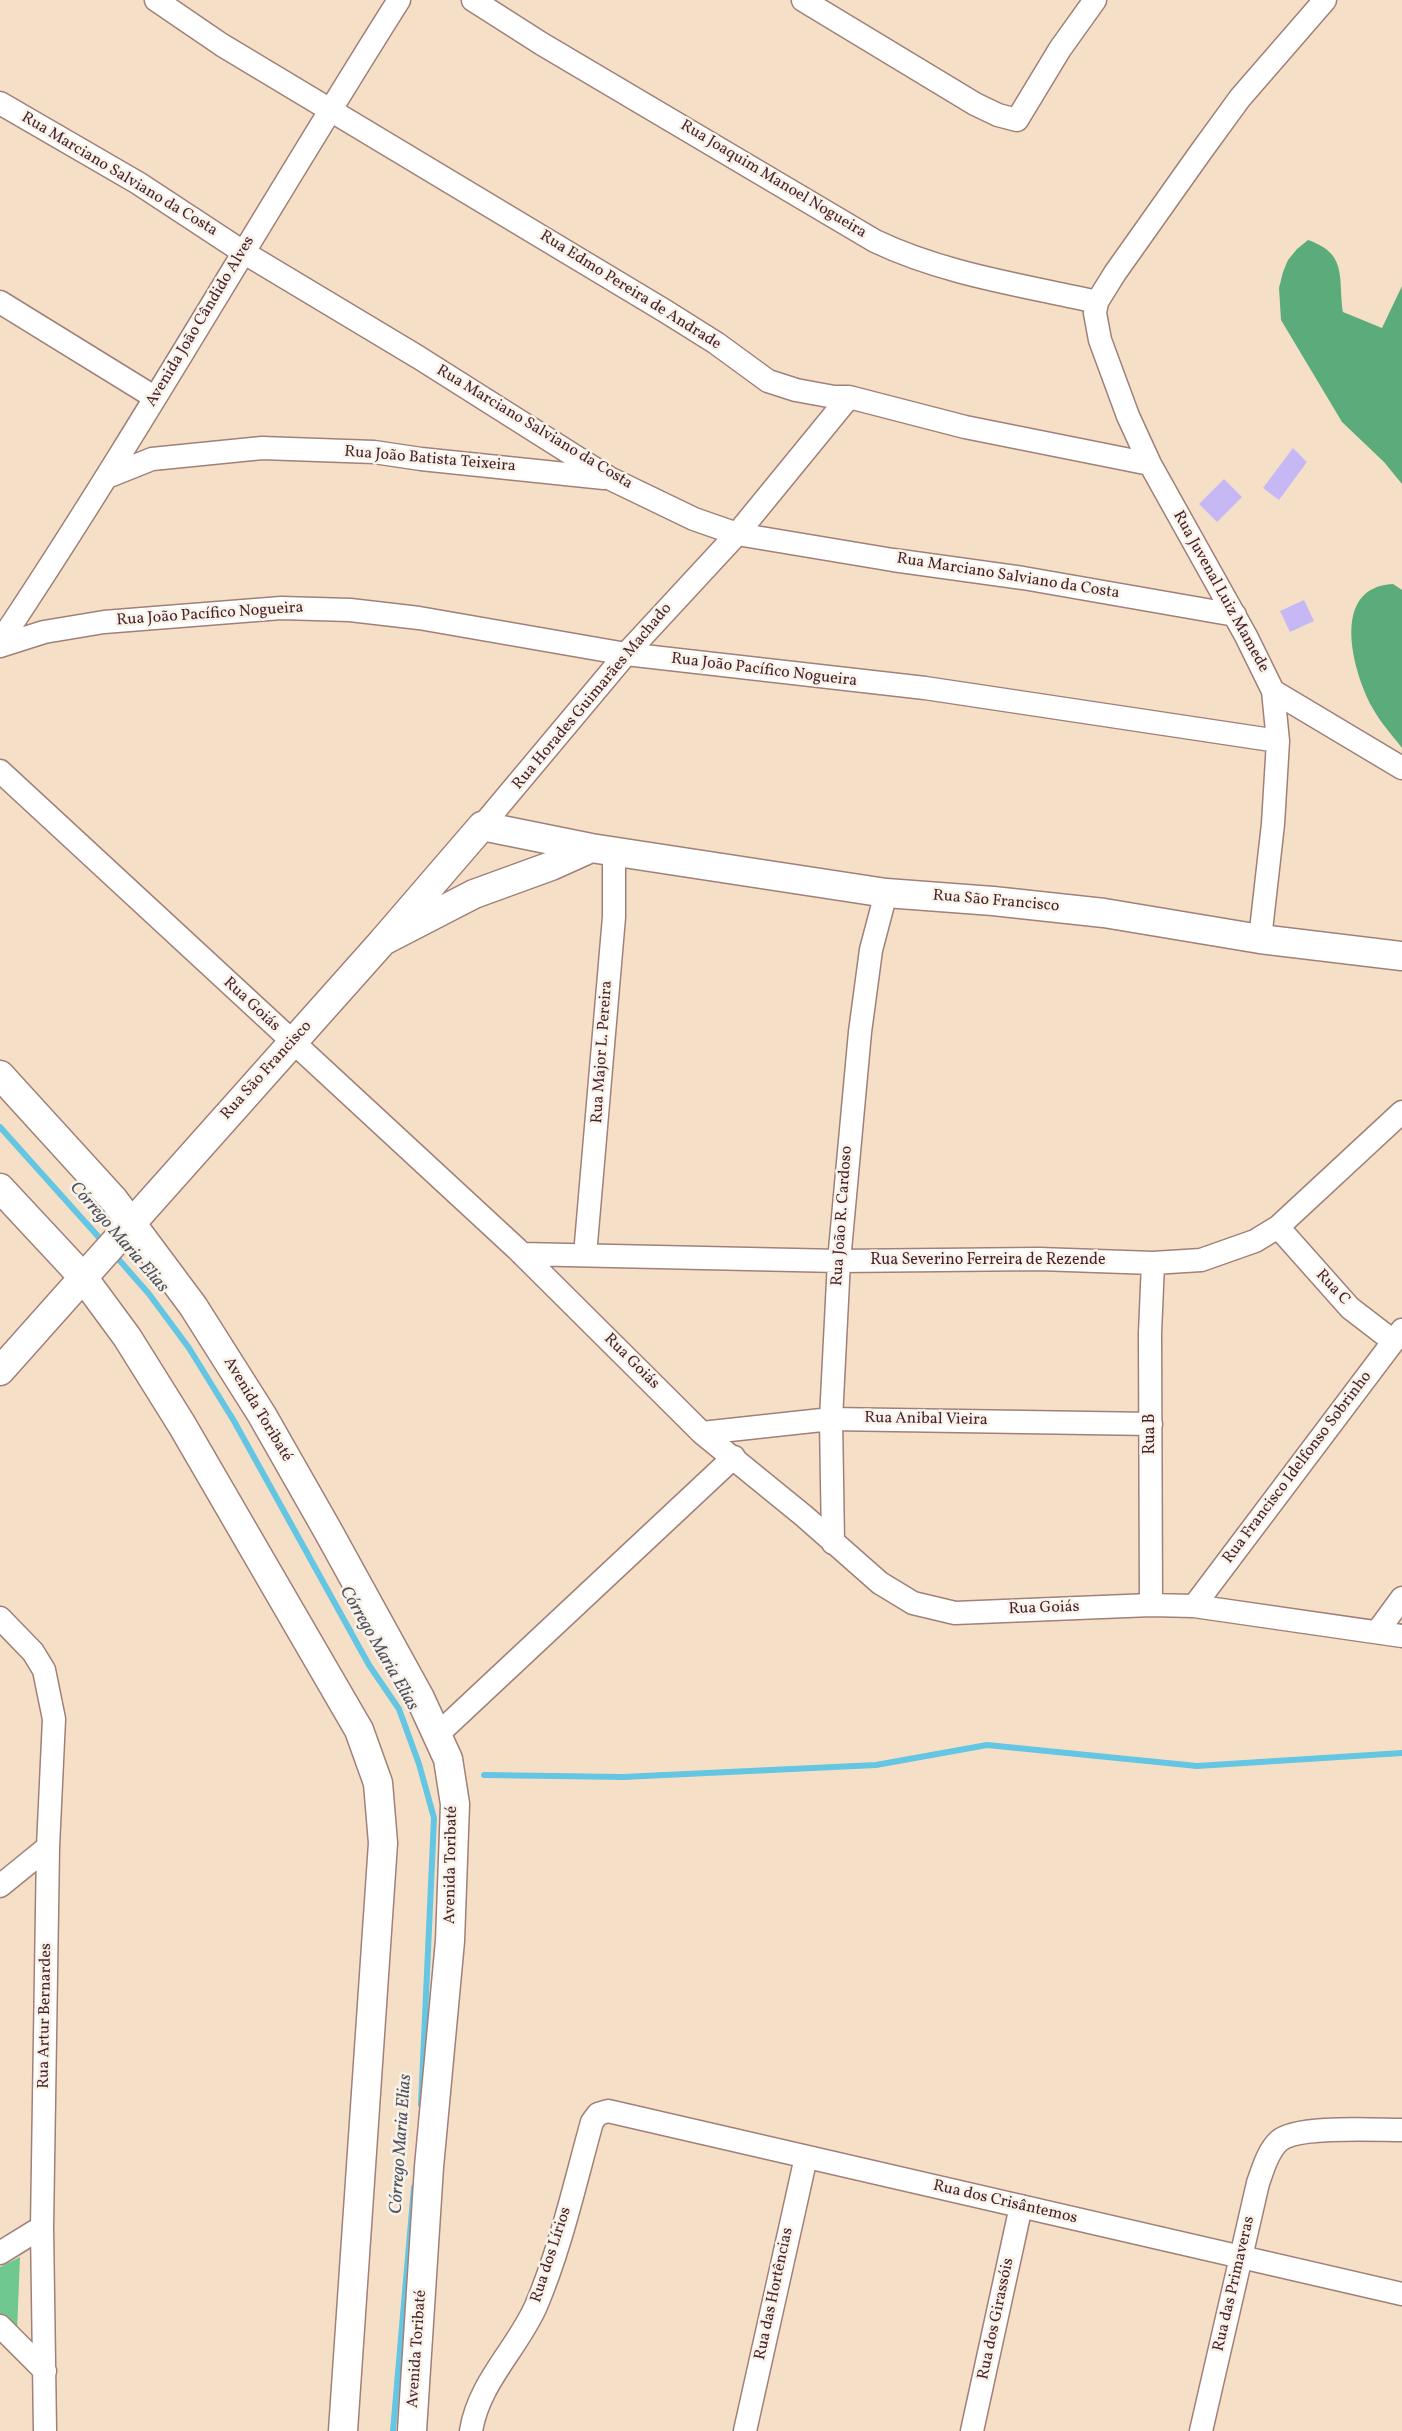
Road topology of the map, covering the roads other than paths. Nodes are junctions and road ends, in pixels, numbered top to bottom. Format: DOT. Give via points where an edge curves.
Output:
graph roads {
  1 [pos="156,0"];
  2 [pos="399,0"];
  3 [pos="473,0"];
  4 [pos="803,0"];
  5 [pos="1095,0"];
  6 [pos="1325,0"];
  7 [pos="0,103"];
  8 [pos="329,110"];
  9 [pos="243,252"];
  10 [pos="0,302"];
  11 [pos="1097,302"];
  12 [pos="154,397"];
  13 [pos="849,397"];
  14 [pos="1150,464"];
  15 [pos="107,477"];
  16 [pos="611,478"];
  17 [pos="737,534"];
  18 [pos="1234,615"];
  19 [pos="0,644"];
  20 [pos="626,654"];
  21 [pos="1273,691"];
  22 [pos="1278,741"];
  23 [pos="1402,768"];
  24 [pos="0,771"];
  25 [pos="482,826"];
  26 [pos="603,849"];
  27 [pos="886,893"];
  28 [pos="1260,939"];
  29 [pos="383,941"];
  30 [pos="1402,956"];
  31 [pos="292,1043"];
  32 [pos="0,1075"];
  33 [pos="1402,1112"];
  34 [pos="0,1188"];
  35 [pos="1278,1227"];
  36 [pos="127,1228"];
  37 [pos="522,1254"];
  38 [pos="585,1255"];
  39 [pos="839,1261"];
  40 [pos="1153,1263"];
  41 [pos="88,1270"];
  42 [pos="1397,1335"];
  43 [pos="0,1371"];
  44 [pos="831,1419"];
  45 [pos="1151,1424"];
  46 [pos="702,1433"];
  47 [pos="734,1457"];
  48 [pos="833,1543"];
  49 [pos="1402,1598"];
  50 [pos="1151,1605"];
  51 [pos="1194,1606"];
  52 [pos="0,1618"];
  53 [pos="1377,1632"];
  54 [pos="1402,1636"];
  55 [pos="438,1734"];
  56 [pos="48,1847"];
  57 [pos="0,1886"];
  58 [pos="608,2111"];
  59 [pos="1402,2130"];
  60 [pos="806,2157"];
  61 [pos="1021,2206"];
  62 [pos="42,2228"];
  63 [pos="0,2253"];
  64 [pos="1240,2257"];
  65 [pos="1402,2294"];
  66 [pos="0,2326"];
  67 [pos="45,2370"];
  68 [pos="45,2431"];
  69 [pos="343,2431"];
  70 [pos="412,2431"];
  71 [pos="471,2431"];
  72 [pos="745,2431"];
  73 [pos="972,2431"];
  74 [pos="1201,2431"];
  1 -- 8 [label="street, Rua Edmo Pereira de Andrade"];
  2 -- 8 [label="street, Avenida João Cândido Alves"];
  3 -- 11 [label="street, Rua Joaquim Manoel Nogueira" via="875,241 951,270"];
  4 -- 5 [label="street" via="975,104 1017,120"];
  6 -- 11 [label="street" via="1240,98"];
  7 -- 9 [label="street, Rua Marciano Salviano da Costa" via="138,183"];
  8 -- 9 [label="street, Avenida João Cândido Alves"];
  8 -- 13 [label="street, Rua Edmo Pereira de Andrade" via="665,311 768,381 796,390"];
  9 -- 12 [label="street, Avenida João Cândido Alves"];
  9 -- 16 [label="street, Rua Marciano Salviano da Costa"];
  10 -- 12 [label="street"];
  11 -- 14 [label="street, Rua Juvenal Luiz Mamede" via="1100,340"];
  12 -- 15 [label="street, Avenida João Cândido Alves"];
  13 -- 14 [label="street, Rua Edmo Pereira de Andrade" via="965,427"];
  13 -- 17 [label="street, Rua Horades Guimarães Machado"];
  14 -- 18 [label="street, Rua Juvenal Luiz Mamede"];
  15 -- 16 [label="street, Rua João Batista Teixeira" via="152,459 262,448 374,452"];
  15 -- 19 [label="street, Avenida João Cândido Alves"];
  16 -- 17 [label="street, Rua Marciano Salviano da Costa" via="694,519"];
  17 -- 18 [label="street, Rua Marciano Salviano da Costa"];
  17 -- 20 [label="street, Rua Horades Guimarães Machado"];
  18 -- 21 [label="street, Rua Juvenal Luiz Mamede"];
  19 -- 20 [label="street, Rua João Pacífico Nogueira" via="104,622 281,608 419,618"];
  20 -- 22 [label="street, Rua João Pacífico Nogueira" via="925,688"];
  20 -- 25 [label="street, Rua Horades Guimarães Machado"];
  21 -- 22 [label="street, Rua Juvenal Luiz Mamede"];
  21 -- 23 [label="street"];
  22 -- 28 [label="street, Rua Juvenal Luiz Mamede"];
  24 -- 31 [label="street, Rua Goiás"];
  25 -- 26 [label="street, Rua São Francisco"];
  25 -- 29 [label="street, Rua Horades Guimarães Machado"];
  26 -- 27 [label="street, Rua São Francisco"];
  26 -- 29 [label="street, Rua São Francisco" via="474,894"];
  26 -- 38 [label="street, Rua Major L. Pereira" via="614,917"];
  27 -- 28 [label="street, Rua São Francisco" via="1104,913"];
  27 -- 39 [label="street, Rua João R. Cardoso" via="871,950 860,1032"];
  28 -- 30 [label="street, Rua São Francisco"];
  29 -- 31 [label="street, Rua São Francisco"];
  31 -- 36 [label="street, Rua São Francisco"];
  31 -- 37 [label="street, Rua Goiás"];
  32 -- 36 [label="street, Avenida Toribaté"];
  33 -- 35 [label="street, Rua Severino Ferreira de Rezende"];
  34 -- 41 [label="street"];
  35 -- 40 [label="street, Rua Severino Ferreira de Rezende" via="1255,1241 1201,1260"];
  35 -- 42 [label="street, Rua C" via="1350,1308"];
  36 -- 41 [label="street, Rua São Francisco"];
  36 -- 55 [label="street, Avenida Toribaté" via="193,1306 262,1415"];
  37 -- 38 [label="street, Rua Severino Ferreira de Rezende"];
  37 -- 46 [label="street, Rua Goiás"];
  38 -- 39 [label="street, Rua Severino Ferreira de Rezende"];
  39 -- 40 [label="street, Rua Severino Ferreira de Rezende" via="1039,1259"];
  39 -- 44 [label="street, Rua João R. Cardoso"];
  40 -- 45 [label="street, Rua B"];
  41 -- 43 [label="street, Rua São Francisco"];
  41 -- 69 [label="street" via="359,1730 378,1783 383,1843"];
  42 -- 51 [label="street, Rua Francisco Idelfonso Sobrinho"];
  44 -- 45 [label="street, Rua Anibal Vieira"];
  44 -- 46 [label="street, Rua Anibal Vieira"];
  44 -- 48 [label="street, Rua João R. Cardoso"];
  45 -- 50 [label="street, Rua B"];
  46 -- 47 [label="street, Rua Goiás"];
  47 -- 48 [label="street, Rua Goiás"];
  47 -- 55 [label="street"];
  48 -- 50 [label="street, Rua Goiás" via="880,1583 913,1603 955,1613"];
  49 -- 53 [label="street"];
  50 -- 51 [label="street, Rua Goiás"];
  51 -- 53 [label="street, Rua Goiás"];
  52 -- 56 [label="street, Rua Artur Bernardes" via="33,1652 50,1691 54,1719"];
  53 -- 54 [label="street, Rua Goiás"];
  55 -- 70 [label="street, Avenida Toribaté" via="448,1759 455,1804 450,1941 429,2167"];
  56 -- 57 [label="street"];
  56 -- 62 [label="street, Rua Artur Bernardes"];
  58 -- 60 [label="street, Rua dos Crisântemos"];
  58 -- 71 [label="street, Rua dos Lírios" via="598,2114 592,2122 548,2277 535,2309 486,2387"];
  59 -- 64 [label="street, Rua das Primaveras" via="1301,2131 1279,2140 1258,2183"];
  60 -- 61 [label="street, Rua dos Crisântemos"];
  60 -- 72 [label="street, Rua das Hortências"];
  61 -- 64 [label="street, Rua dos Crisântemos"];
  61 -- 73 [label="street, Rua dos Girassóis"];
  62 -- 63 [label="street"];
  62 -- 67 [label="street, Rua Artur Bernardes"];
  64 -- 65 [label="street, Rua dos Crisântemos"];
  64 -- 74 [label="street, Rua das Primaveras"];
  66 -- 67 [label="street"];
  67 -- 68 [label="street, Rua Artur Bernardes"];
}
